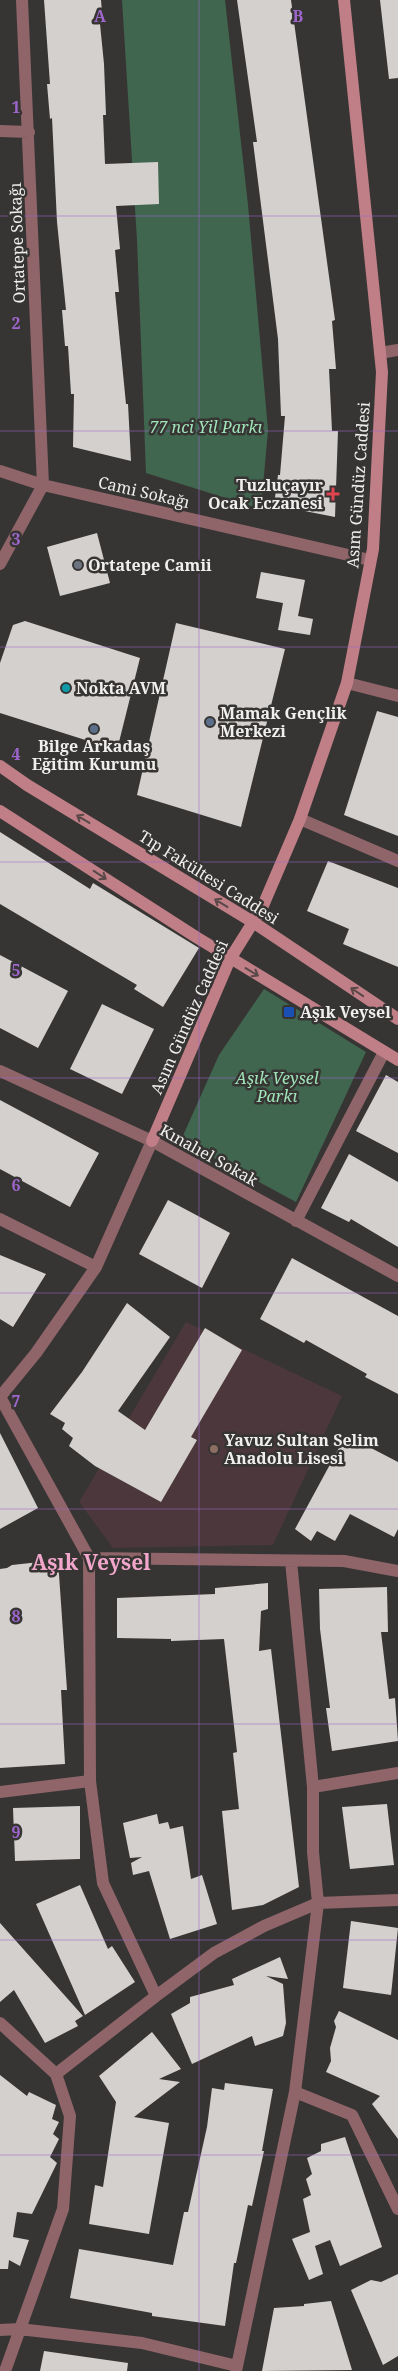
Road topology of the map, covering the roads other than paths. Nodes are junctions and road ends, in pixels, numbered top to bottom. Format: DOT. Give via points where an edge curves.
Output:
graph roads {
  1 [pos="22,0"];
  2 [pos="344,0"];
  3 [pos="0,131"];
  4 [pos="29,132"];
  5 [pos="398,350"];
  6 [pos="380,353"];
  7 [pos="0,471"];
  8 [pos="42,485"];
  9 [pos="370,560"];
  10 [pos="0,564"];
  11 [pos="347,683"];
  12 [pos="398,696"];
  13 [pos="0,766"];
  14 [pos="0,811"];
  15 [pos="300,819"];
  16 [pos="398,861"];
  17 [pos="252,922"];
  18 [pos="230,959"];
  19 [pos="398,1019"];
  20 [pos="384,1052"];
  21 [pos="398,1060"];
  22 [pos="0,1071"];
  23 [pos="152,1141"];
  24 [pos="0,1219"];
  25 [pos="296,1222"];
  26 [pos="96,1267"];
  27 [pos="398,1276"];
  28 [pos="0,1397"];
  29 [pos="89,1558"];
  30 [pos="290,1561"];
  31 [pos="398,1571"];
  32 [pos="398,1773"];
  33 [pos="90,1781"];
  34 [pos="312,1787"];
  35 [pos="0,1792"];
  36 [pos="398,1900"];
  37 [pos="318,1903"];
  38 [pos="156,1996"];
  39 [pos="0,2023"];
  40 [pos="56,2074"];
  41 [pos="295,2092"];
  42 [pos="398,2209"];
  43 [pos="18,2329"];
  44 [pos="0,2330"];
  45 [pos="236,2369"];
  46 [pos="5,2371"];
  1 -- 4 [label="street, Ortatepe Sokağı"];
  2 -- 6 [label="street, Asım Gündüz Caddesi"];
  3 -- 4 [label="street"];
  4 -- 8 [label="street, Ortatepe Sokağı"];
  5 -- 6 [label="street"];
  6 -- 9 [label="street, Asım Gündüz Caddesi" via="382,372"];
  7 -- 8 [label="street, Cami Sokağı"];
  8 -- 9 [label="street, Cami Sokağı"];
  8 -- 10 [label="street"];
  9 -- 11 [label="street, Asım Gündüz Caddesi"];
  11 -- 12 [label="street"];
  11 -- 15 [label="street, Asım Gündüz Caddesi"];
  17 -- 13 [label="street, Tıp Fakültesi Caddesi, one-way"];
  14 -- 18 [label="street, one-way"];
  15 -- 16 [label="street"];
  15 -- 17 [label="street, Asım Gündüz Caddesi" via="262,908"];
  17 -- 18 [label="street, Asım Gündüz Caddesi"];
  19 -- 17 [label="street, Tıp Fakültesi Caddesi, one-way"];
  18 -- 20 [label="street, one-way"];
  18 -- 23 [label="street, Asım Gündüz Caddesi"];
  20 -- 21 [label="street"];
  20 -- 25 [label="street"];
  22 -- 23 [label="street, Kınalıel Sokak"];
  23 -- 25 [label="street, Kınalıel Sokak"];
  23 -- 26 [label="street"];
  24 -- 26 [label="street"];
  25 -- 27 [label="street, Kınalıel Sokak"];
  26 -- 28 [label="street" via="36,1353"];
  28 -- 29 [label="street"];
  29 -- 30 [label="street"];
  29 -- 33 [label="street"];
  30 -- 31 [label="street" via="344,1561"];
  30 -- 34 [label="street"];
  32 -- 34 [label="street"];
  33 -- 35 [label="street"];
  33 -- 38 [label="street" via="103,1883"];
  34 -- 37 [label="street"];
  36 -- 37 [label="street"];
  37 -- 38 [label="street" via="264,1926 214,1954"];
  37 -- 41 [label="street"];
  38 -- 40 [label="street"];
  39 -- 40 [label="street"];
  40 -- 43 [label="street" via="70,2116 63,2209"];
  41 -- 42 [label="street" via="352,2115"];
  41 -- 45 [label="street"];
  43 -- 44 [label="street"];
  43 -- 45 [label="street" via="142,2343"];
  43 -- 46 [label="street"];
}
